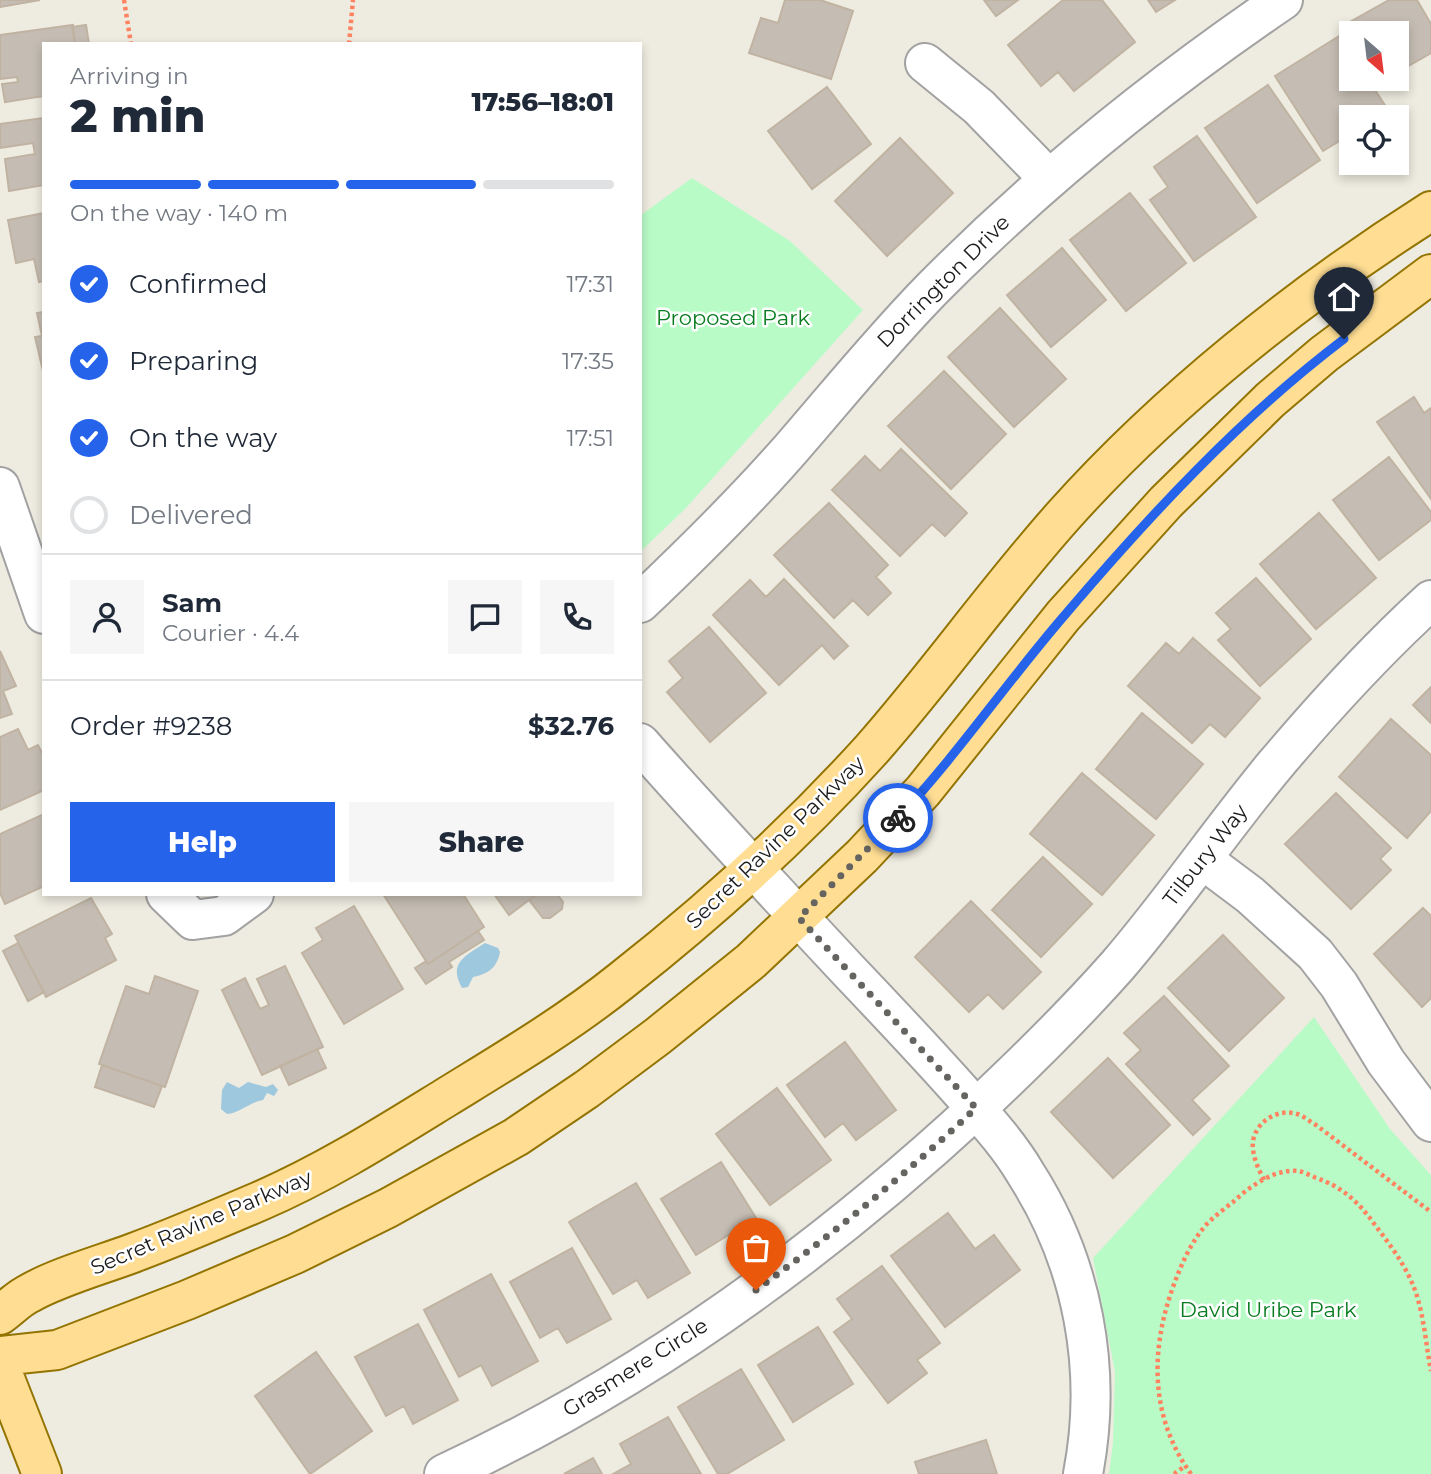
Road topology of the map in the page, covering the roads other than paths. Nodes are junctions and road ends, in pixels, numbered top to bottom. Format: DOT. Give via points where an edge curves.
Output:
graph roads {
  1 [pos="1283,0"];
  2 [pos="925,63"];
  3 [pos="1048,178"];
  4 [pos="1431,211"];
  5 [pos="1431,274"];
  6 [pos="0,487"];
  7 [pos="1431,600"];
  8 [pos="642,601"];
  9 [pos="42,608"];
  10 [pos="642,745"];
  11 [pos="1202,859"];
  12 [pos="752,868"];
  13 [pos="168,896"];
  14 [pos="251,896"];
  15 [pos="799,918"];
  16 [pos="976,1108"];
  17 [pos="1431,1122"];
  18 [pos="0,1315"];
  19 [pos="0,1356"];
  20 [pos="0,1366"];
  21 [pos="42,1474"];
  22 [pos="444,1474"];
  23 [pos="1083,1474"];
  1 -- 3 [label="street, Dorrington Drive" via="1150,95"];
  2 -- 3 [label="street" via="979,107"];
  3 -- 8 [label="street, Dorrington Drive" via="922,300 751,493"];
  4 -- 12 [label="main road, Secret Ravine Parkway" via="1242,348 1117,460 1010,577 872,748"];
  5 -- 15 [label="main road" via="1288,385 1166,502 1063,616 923,791"];
  6 -- 9 [label="street"];
  7 -- 11 [label="street, Tilbury Way" via="1343,686"];
  10 -- 12 [label="street"];
  11 -- 16 [label="street, Tilbury Way" via="1076,1011"];
  11 -- 17 [label="street" via="1315,954"];
  12 -- 15 [label="street"];
  12 -- 18 [label="main road, Secret Ravine Parkway" via="701,917 558,1028 356,1152 267,1198 29,1293"];
  13 -- 14 [label="street" via="193,920 224,916"];
  15 -- 16 [label="street"];
  15 -- 19 [label="main road" via="658,1037 587,1089 516,1137 440,1179 295,1254 187,1300 57,1350"];
  16 -- 22 [label="street, Grasmere Circle" via="848,1221 683,1340 557,1415"];
  16 -- 23 [label="street" via="1043,1201 1068,1256 1086,1332 1091,1382"];
  20 -- 21 [label="main road"];
}
